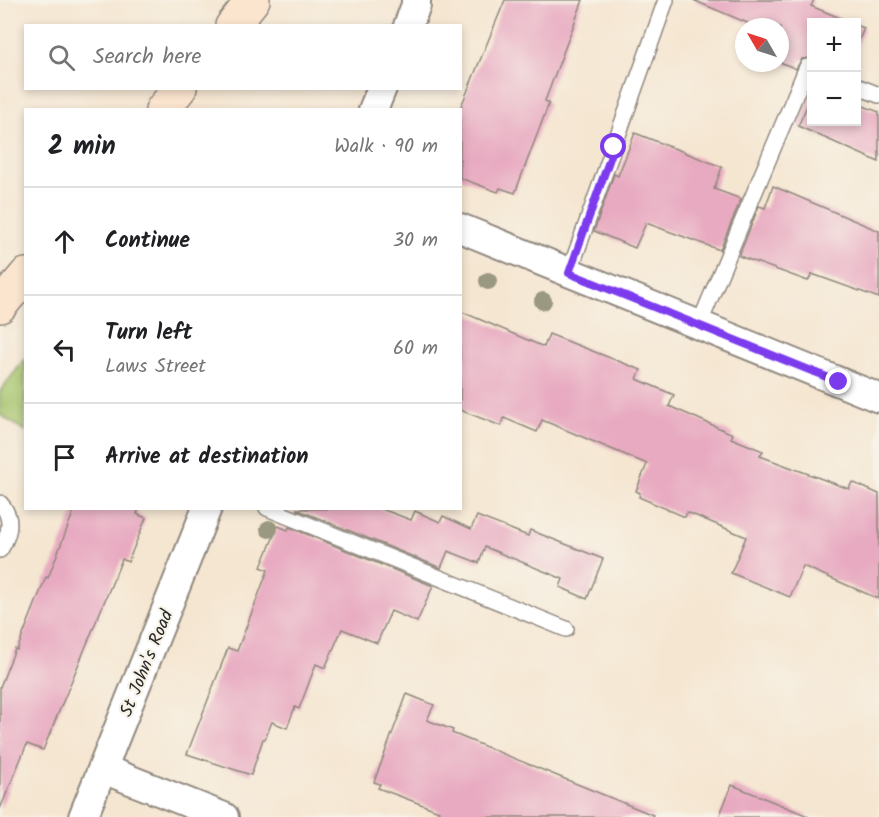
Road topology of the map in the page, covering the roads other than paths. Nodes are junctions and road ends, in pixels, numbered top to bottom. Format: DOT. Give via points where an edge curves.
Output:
graph roads {
  1 [pos="253,0"];
  2 [pos="416,0"];
  3 [pos="666,0"];
  4 [pos="234,24"];
  5 [pos="409,24"];
  6 [pos="807,67"];
  7 [pos="861,88"];
  8 [pos="178,90"];
  9 [pos="381,90"];
  10 [pos="879,95"];
  11 [pos="164,108"];
  12 [pos="375,108"];
  13 [pos="462,229"];
  14 [pos="569,273"];
  15 [pos="24,277"];
  16 [pos="0,306"];
  17 [pos="699,325"];
  18 [pos="879,398"];
  19 [pos="0,503"];
  20 [pos="206,510"];
  21 [pos="272,510"];
  22 [pos="0,550"];
  23 [pos="566,629"];
  24 [pos="103,769"];
  25 [pos="83,817"];
  26 [pos="224,817"];
  1 -- 4 [label="main road"];
  2 -- 5 [label="street"];
  3 -- 14 [label="lane"];
  6 -- 17 [label="lane"];
  7 -- 10 [label="lane"];
  8 -- 11 [label="main road"];
  9 -- 12 [label="street"];
  13 -- 14 [label="street"];
  14 -- 17 [label="street"];
  15 -- 16 [label="main road"];
  17 -- 18 [label="street"];
  19 -- 22 [label="lane" via="8,518 9,535"];
  20 -- 24 [label="street, St John's Road"];
  21 -- 23 [label="lane"];
  24 -- 25 [label="street, St John's Road"];
  24 -- 26 [label="street"];
}
